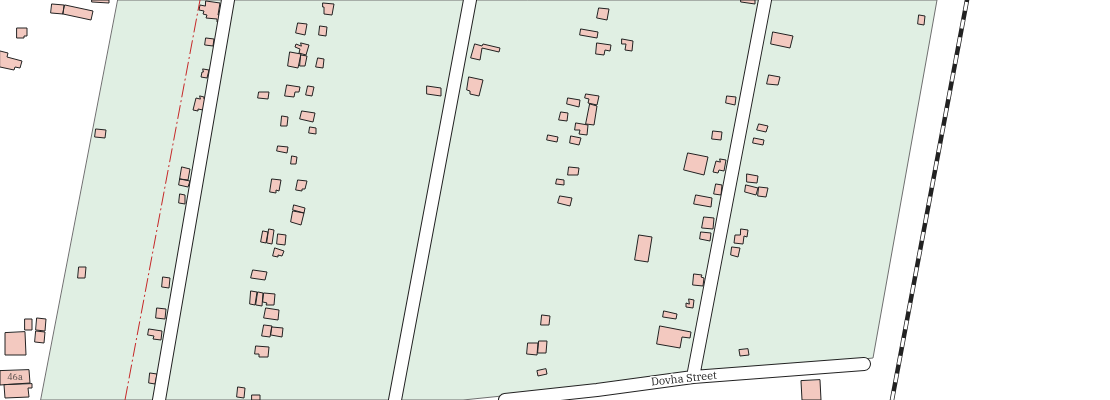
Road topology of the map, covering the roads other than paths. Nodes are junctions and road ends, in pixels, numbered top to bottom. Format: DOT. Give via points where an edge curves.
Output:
graph roads {
  1 [pos="228,0"];
  2 [pos="470,0"];
  3 [pos="765,0"];
  4 [pos="864,364"];
  5 [pos="692,377"];
  6 [pos="159,400"];
  7 [pos="395,400"];
  8 [pos="505,400"];
  1 -- 6 [label="street"];
  2 -- 7 [label="street"];
  3 -- 5 [label="street"];
  4 -- 5 [label="street, Dovha Street"];
  5 -- 8 [label="street, Dovha Street"];
}
